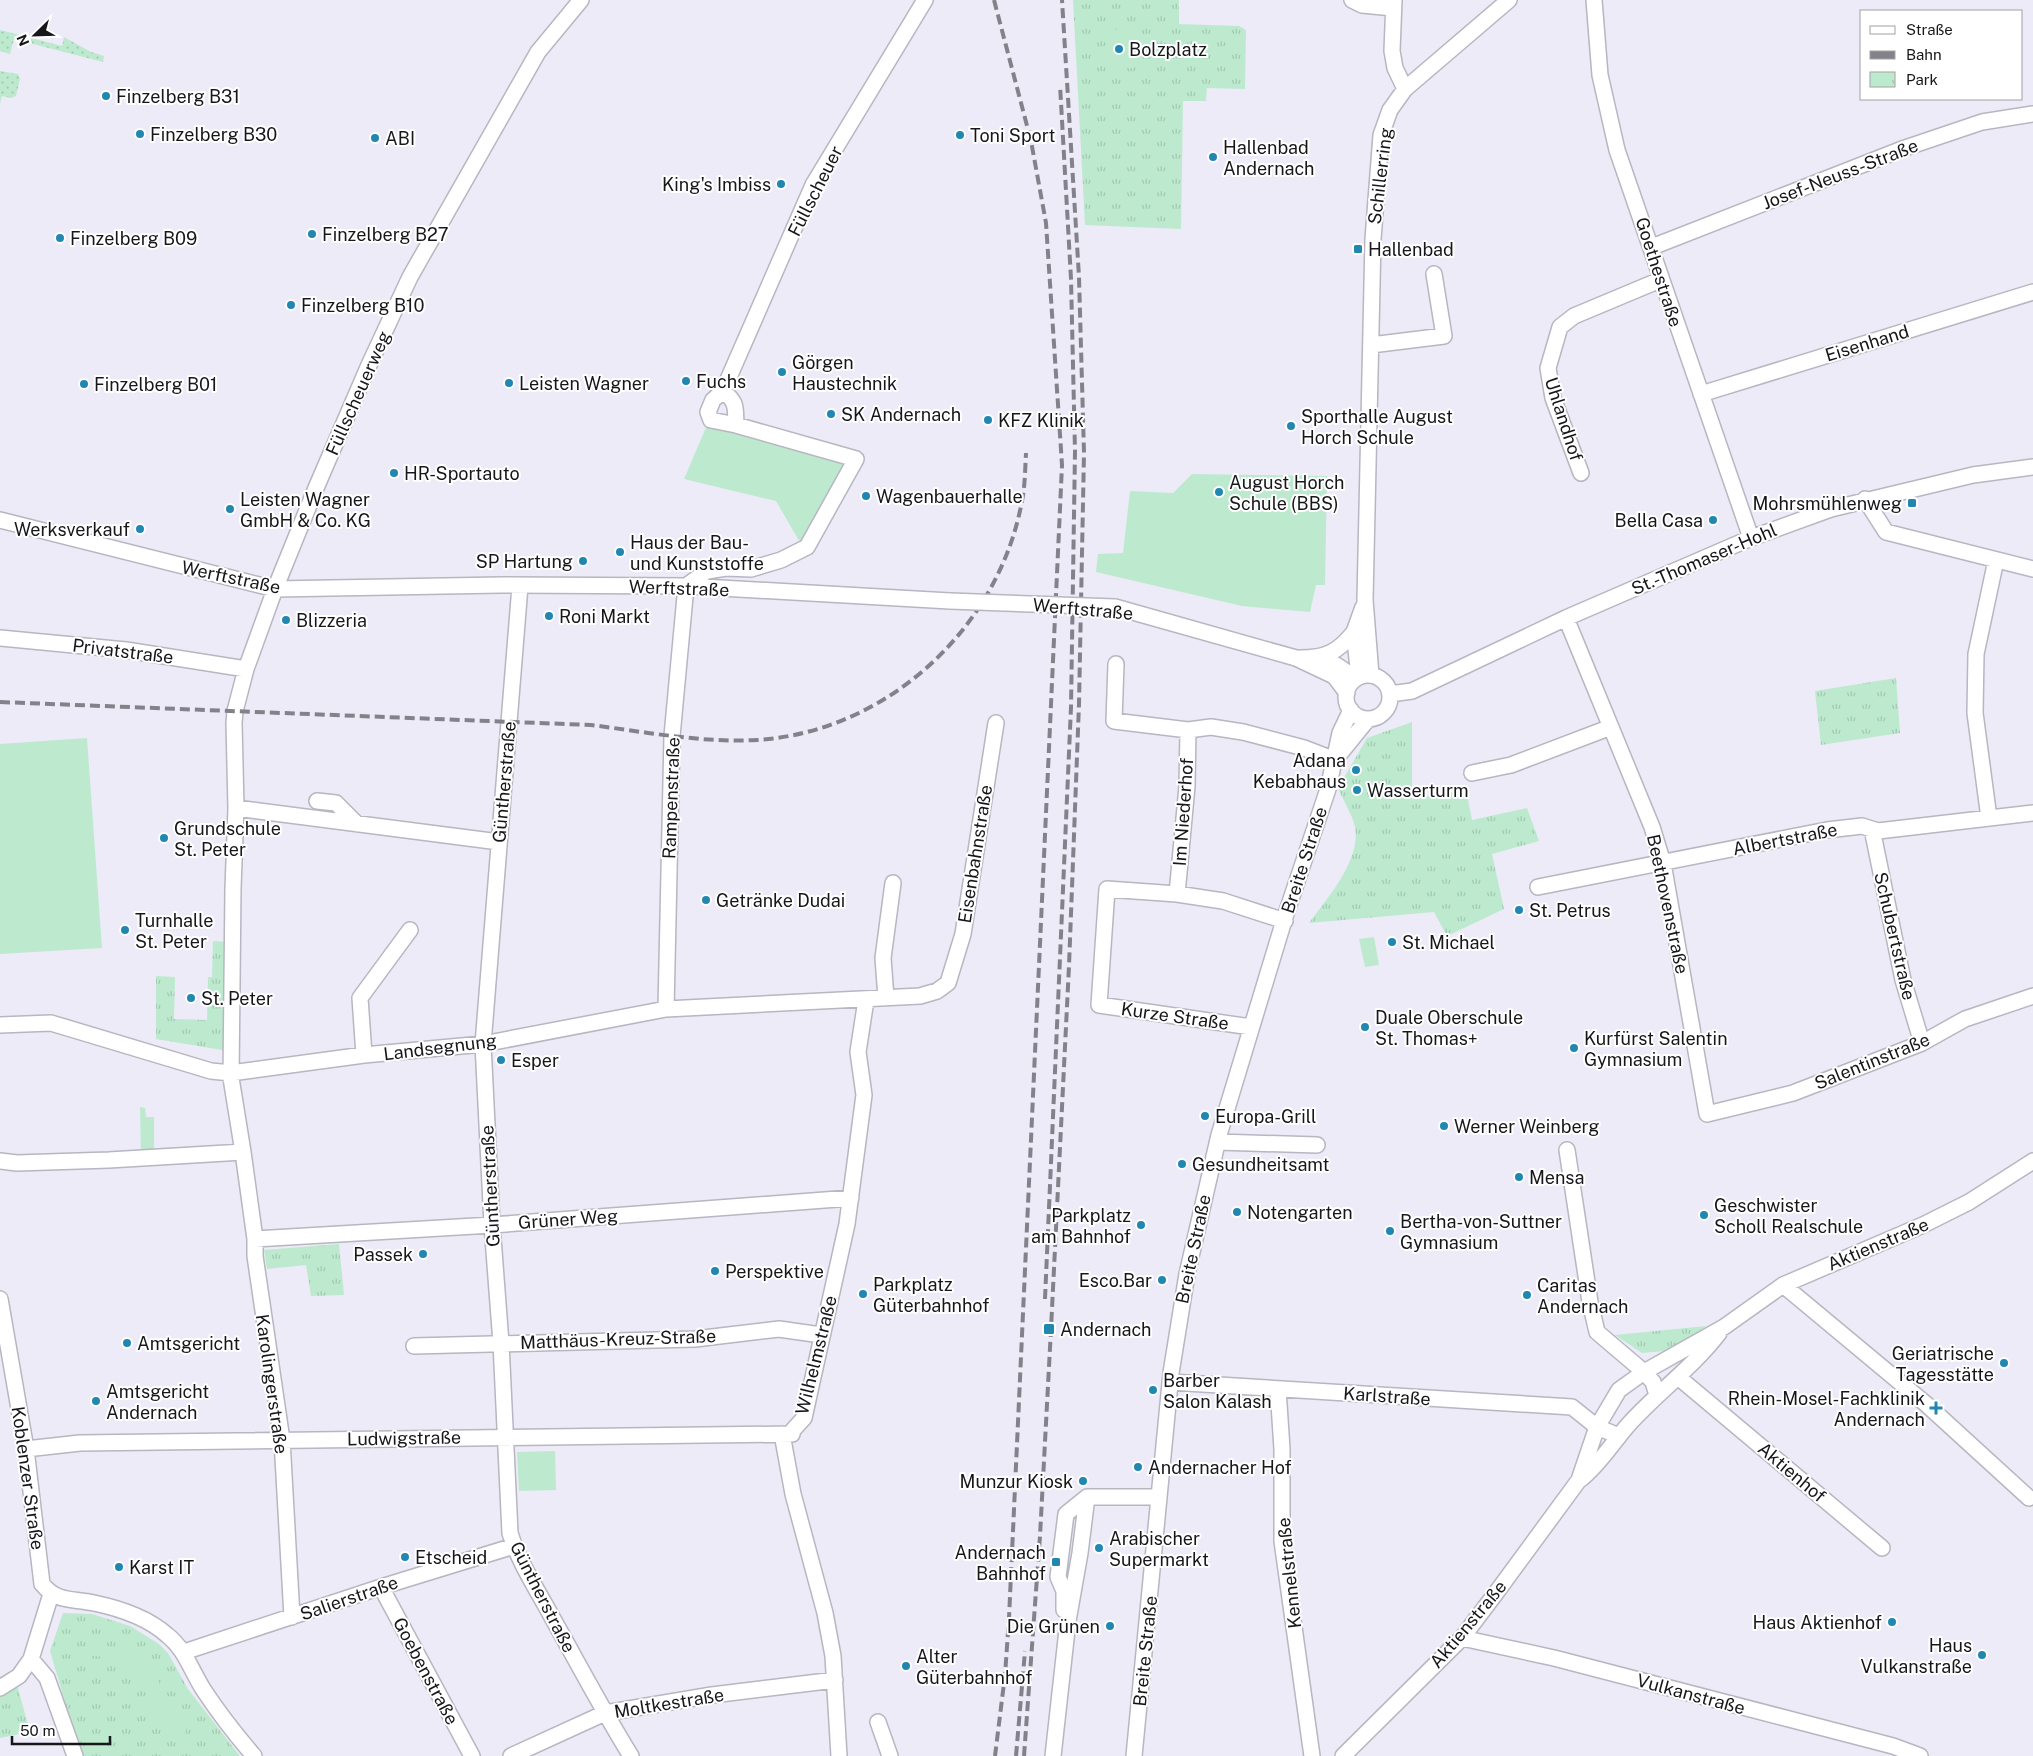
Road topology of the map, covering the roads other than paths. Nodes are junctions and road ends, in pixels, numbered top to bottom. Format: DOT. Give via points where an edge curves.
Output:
graph roads {
  1 [pos="581,0"];
  2 [pos="925,0"];
  3 [pos="1352,0"];
  4 [pos="1509,0"];
  5 [pos="1594,0"];
  6 [pos="1393,4"];
  7 [pos="1404,89"];
  8 [pos="2033,114"];
  9 [pos="1652,247"];
  10 [pos="1434,274"];
  11 [pos="1660,280"];
  12 [pos="2033,292"];
  13 [pos="1371,345"];
  14 [pos="723,391"];
  15 [pos="1701,394"];
  16 [pos="736,425"];
  17 [pos="2033,467"];
  18 [pos="1582,473"];
  19 [pos="1865,499"];
  20 [pos="0,520"];
  21 [pos="1751,538"];
  22 [pos="1996,560"];
  23 [pos="2033,569"];
  24 [pos="520,586"];
  25 [pos="686,586"];
  26 [pos="275,589"];
  27 [pos="1365,600"];
  28 [pos="1566,618"];
  29 [pos="1354,632"];
  30 [pos="0,638"];
  31 [pos="1296,658"];
  32 [pos="1318,658"];
  33 [pos="1116,664"];
  34 [pos="246,669"];
  35 [pos="1362,677"];
  36 [pos="1347,693"];
  37 [pos="1390,694"];
  38 [pos="1351,710"];
  39 [pos="1368,719"];
  40 [pos="996,724"];
  41 [pos="1611,727"];
  42 [pos="1188,730"];
  43 [pos="1330,758"];
  44 [pos="1472,773"];
  45 [pos="317,801"];
  46 [pos="236,808"];
  47 [pos="2033,813"];
  48 [pos="1989,818"];
  49 [pos="358,824"];
  50 [pos="1872,829"];
  51 [pos="499,842"];
  52 [pos="1663,863"];
  53 [pos="893,883"];
  54 [pos="1538,887"];
  55 [pos="1178,894"];
  56 [pos="1284,921"];
  57 [pos="410,930"];
  58 [pos="948,983"];
  59 [pos="2033,996"];
  60 [pos="886,998"];
  61 [pos="866,1000"];
  62 [pos="666,1010"];
  63 [pos="0,1025"];
  64 [pos="1251,1027"];
  65 [pos="1922,1043"];
  66 [pos="483,1044"];
  67 [pos="364,1056"];
  68 [pos="232,1073"];
  69 [pos="1707,1114"];
  70 [pos="1218,1142"];
  71 [pos="1317,1145"];
  72 [pos="1567,1150"];
  73 [pos="243,1152"];
  74 [pos="0,1161"];
  75 [pos="2033,1161"];
  76 [pos="851,1198"];
  77 [pos="492,1225"];
  78 [pos="255,1239"];
  79 [pos="1783,1285"];
  80 [pos="0,1299"];
  81 [pos="1724,1326"];
  82 [pos="821,1335"];
  83 [pos="501,1343"];
  84 [pos="414,1346"];
  85 [pos="1644,1372"];
  86 [pos="1678,1377"];
  87 [pos="1170,1382"];
  88 [pos="1278,1389"];
  89 [pos="1657,1395"];
  90 [pos="1597,1427"];
  91 [pos="782,1434"];
  92 [pos="1619,1436"];
  93 [pos="505,1437"];
  94 [pos="282,1440"];
  95 [pos="26,1449"];
  96 [pos="1579,1480"];
  97 [pos="1159,1497"];
  98 [pos="2029,1498"];
  99 [pos="514,1546"];
  100 [pos="1882,1548"];
  101 [pos="381,1587"];
  102 [pos="51,1594"];
  103 [pos="292,1617"];
  104 [pos="1462,1638"];
  105 [pos="184,1652"];
  106 [pos="31,1659"];
  107 [pos="836,1680"];
  108 [pos="0,1688"];
  109 [pos="605,1713"];
  110 [pos="878,1722"];
  111 [pos="75,1756"];
  112 [pos="254,1756"];
  113 [pos="472,1756"];
  114 [pos="511,1756"];
  115 [pos="631,1756"];
  116 [pos="839,1756"];
  117 [pos="890,1756"];
  118 [pos="1053,1756"];
  119 [pos="1134,1756"];
  120 [pos="1312,1756"];
  121 [pos="1343,1756"];
  122 [pos="1920,1756"];
  1 -- 26 [label="street, Füllscheuerweg" via="538,52 410,277 368,365"];
  2 -- 14 [label="street, Füllscheuer" via="813,185"];
  3 -- 6 [label="street" via="1362,5"];
  4 -- 7 [label="street, Schillerring"];
  5 -- 9 [label="street, Goethestraße" via="1600,76 1616,150"];
  6 -- 7 [label="street" via="1392,51"];
  7 -- 13 [label="street, Schillerring" via="1390,110 1381,135 1373,239"];
  8 -- 9 [label="street, Josef-Neuss-Straße" via="1982,122 1906,148"];
  9 -- 11 [label="street, Goethestraße"];
  10 -- 13 [label="street" via="1444,336"];
  11 -- 15 [label="street, Goethestraße"];
  11 -- 18 [label="street, Uhlandhof" via="1574,316 1560,327 1548,368 1553,398"];
  12 -- 15 [label="street, Eisenhand"];
  13 -- 27 [label="street, Schillerring"];
  14 -- 16 [label="street" via="733,399"];
  14 -- 16 [label="street, Füllscheuer" via="713,400 708,412 711,420"];
  15 -- 21 [label="street, Goethestraße"];
  16 -- 25 [label="street, Füllscheuer" via="856,459 807,546 781,560 751,569 707,571"];
  17 -- 19 [label="street, St.-Thomaser-Hohl" via="1973,475"];
  19 -- 21 [label="street, St.-Thomaser-Hohl"];
  19 -- 22 [label="street" via="1886,532"];
  20 -- 26 [label="street, Werftstraße"];
  21 -- 28 [label="street, St.-Thomaser-Hohl"];
  22 -- 23 [label="street"];
  22 -- 48 [label="street" via="1976,654 1975,713"];
  24 -- 25 [label="street, Werftstraße"];
  24 -- 26 [label="street, Werftstraße"];
  24 -- 51 [label="street, Güntherstraße"];
  25 -- 31 [label="street, Werftstraße, bridge" via="1126,609"];
  25 -- 62 [label="street, Rampenstraße" via="672,736"];
  26 -- 34 [label="street, Karolingerstraße"];
  27 -- 29 [label="street, Schillerring"];
  27 -- 35 [label="street, Schillerring"];
  28 -- 37 [label="street, St.-Thomaser-Hohl" via="1412,691"];
  28 -- 41 [label="street, Beethovenstraße"];
  29 -- 32 [label="street, Schillerring" via="1327,655"];
  29 -- 35 [label="street, Schillerring"];
  30 -- 34 [label="street, Privatstraße" via="126,650"];
  31 -- 32 [label="street, Schillerring"];
  31 -- 36 [label="street, Werftstraße" via="1334,676"];
  32 -- 35 [label="street"];
  33 -- 42 [label="street" via="1114,721"];
  34 -- 46 [label="street, Karolingerstraße" via="235,711"];
  35 -- 36 [label="street" via="1350,685"];
  35 -- 37 [label="street" via="1381,679"];
  36 -- 38 [label="street"];
  37 -- 39 [label="street" via="1382,714"];
  38 -- 39 [label="street"];
  38 -- 43 [label="street, Breite Straße"];
  39 -- 43 [label="street, Breite Straße"];
  40 -- 58 [label="street, Eisenbahnstraße" via="962,934"];
  41 -- 44 [label="street" via="1511,765"];
  41 -- 52 [label="street, Beethovenstraße" via="1652,827"];
  42 -- 43 [label="street" via="1211,728 1243,732"];
  42 -- 55 [label="street, Im Niederhof"];
  43 -- 56 [label="street, Breite Straße" via="1328,789"];
  45 -- 49 [label="street" via="336,803"];
  46 -- 49 [label="street"];
  46 -- 68 [label="street, Karolingerstraße"];
  47 -- 48 [label="street, Albertstraße"];
  48 -- 50 [label="street, Albertstraße" via="1878,831"];
  49 -- 51 [label="street"];
  50 -- 52 [label="street, Albertstraße" via="1862,826 1827,830"];
  50 -- 65 [label="street, Schubertstraße" via="1903,980"];
  51 -- 66 [label="street, Güntherstraße"];
  52 -- 54 [label="street, Albertstraße"];
  52 -- 69 [label="street, Beethovenstraße"];
  53 -- 60 [label="street" via="883,958"];
  55 -- 56 [label="street" via="1223,901"];
  55 -- 64 [label="street, Kurze Straße" via="1107,889 1099,1005"];
  56 -- 64 [label="street, Breite Straße"];
  57 -- 67 [label="street" via="360,998"];
  58 -- 60 [label="street, Landsegnung" via="938,992"];
  59 -- 65 [label="street, Salentinstraße" via="1965,1019"];
  60 -- 61 [label="street, Landsegnung"];
  61 -- 62 [label="street, Landsegnung"];
  61 -- 76 [label="street, Wilhelmstraße" via="858,1052 864,1095"];
  62 -- 66 [label="street, Landsegnung"];
  63 -- 68 [label="street, Landsegnung" via="51,1023 211,1071"];
  64 -- 70 [label="street, Breite Straße"];
  65 -- 69 [label="street, Salentinstraße" via="1793,1093"];
  66 -- 67 [label="street, Landsegnung"];
  66 -- 77 [label="street, Güntherstraße"];
  67 -- 68 [label="street, Landsegnung"];
  68 -- 73 [label="street, Karolingerstraße"];
  70 -- 71 [label="street"];
  70 -- 87 [label="street, Breite Straße" via="1180,1308"];
  72 -- 85 [label="street" via="1597,1332"];
  73 -- 74 [label="street" via="109,1160"];
  73 -- 78 [label="street, Karolingerstraße"];
  75 -- 79 [label="street, Aktienstraße" via="1969,1202 1923,1225"];
  76 -- 77 [label="street, Grüner Weg"];
  76 -- 82 [label="street, Wilhelmstraße" via="848,1224"];
  77 -- 78 [label="street, Grüner Weg"];
  77 -- 83 [label="street, Güntherstraße"];
  78 -- 94 [label="street, Karolingerstraße"];
  79 -- 81 [label="street, Aktienstraße"];
  79 -- 98 [label="street" via="1926,1404"];
  80 -- 95 [label="street, Koblenzer Straße"];
  81 -- 85 [label="street, Aktienstraße"];
  81 -- 86 [label="street, Aktienstraße"];
  82 -- 83 [label="street, Matthäus-Kreuz-Straße" via="779,1329 695,1339"];
  82 -- 91 [label="street, Wilhelmstraße" via="804,1418 792,1434"];
  83 -- 84 [label="street, Matthäus-Kreuz-Straße"];
  83 -- 93 [label="street, Güntherstraße"];
  85 -- 89 [label="street" via="1653,1382"];
  85 -- 90 [label="street, Aktienstraße" via="1619,1390"];
  86 -- 89 [label="street, Aktienstraße"];
  86 -- 100 [label="street, Aktienhof"];
  87 -- 88 [label="street, Karlstraße"];
  87 -- 97 [label="street, Breite Straße"];
  88 -- 90 [label="street, Karlstraße" via="1572,1407"];
  88 -- 120 [label="street, Kennelstraße" via="1282,1541"];
  89 -- 92 [label="street, Aktienstraße"];
  90 -- 92 [label="street"];
  90 -- 96 [label="street, Aktienstraße"];
  91 -- 93 [label="street, Ludwigstraße"];
  91 -- 107 [label="street, Wilhelmstraße" via="793,1494 825,1613"];
  92 -- 96 [label="street, Aktienstraße" via="1592,1470"];
  93 -- 94 [label="street, Ludwigstraße"];
  93 -- 99 [label="street, Güntherstraße" via="510,1533"];
  94 -- 95 [label="street, Ludwigstraße" via="80,1443"];
  94 -- 103 [label="street, Karolingerstraße"];
  95 -- 102 [label="street, Koblenzer Straße" via="42,1584"];
  96 -- 104 [label="street, Aktienstraße"];
  97 -- 118 [label="street" via="1087,1497 1066,1514 1058,1576 1064,1591 1063,1607 1068,1621"];
  97 -- 119 [label="street, Breite Straße"];
  99 -- 101 [label="street, Salierstraße"];
  99 -- 109 [label="street, Güntherstraße"];
  101 -- 103 [label="street, Salierstraße"];
  101 -- 113 [label="street, Goebenstraße"];
  102 -- 105 [label="street" via="125,1611 167,1634"];
  102 -- 106 [label="street"];
  103 -- 105 [label="street, Salierstraße"];
  104 -- 121 [label="street, Aktienstraße"];
  104 -- 122 [label="street, Vulkanstraße" via="1554,1658 1893,1746"];
  105 -- 112 [label="street" via="204,1690"];
  106 -- 108 [label="street" via="19,1676"];
  106 -- 111 [label="street" via="47,1678"];
  107 -- 109 [label="street, Moltkestraße" via="712,1695"];
  107 -- 116 [label="street, Wilhelmstraße"];
  109 -- 114 [label="street, Moltkestraße"];
  109 -- 115 [label="street, Güntherstraße"];
  110 -- 117 [label="street"];
}
